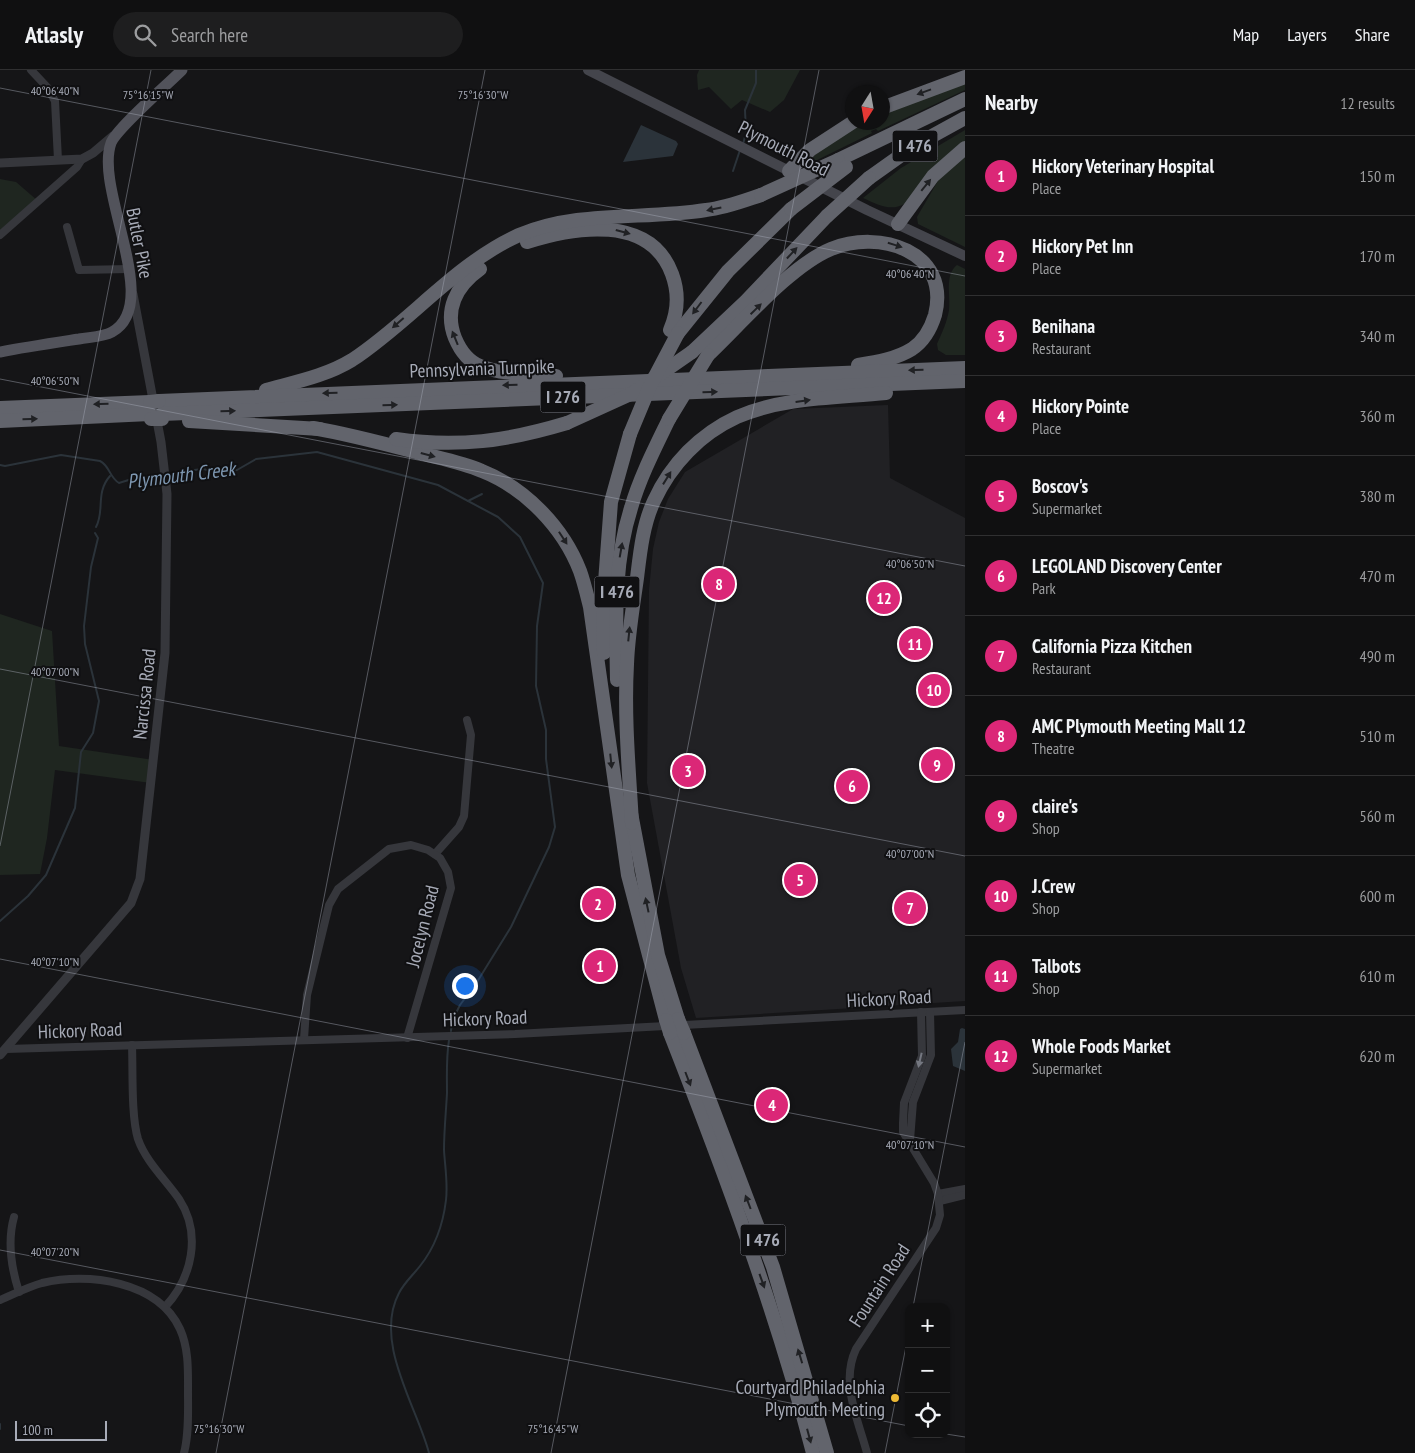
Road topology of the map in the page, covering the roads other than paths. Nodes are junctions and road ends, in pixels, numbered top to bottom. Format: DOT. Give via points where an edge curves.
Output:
graph roads {
  1 [pos="31,70"];
  2 [pos="182,70"];
  3 [pos="588,70"];
  4 [pos="965,77"];
  5 [pos="965,99"];
  6 [pos="890,105"];
  7 [pos="965,118"];
  8 [pos="845,127"];
  9 [pos="116,135"];
  10 [pos="965,148"];
  11 [pos="82,158"];
  12 [pos="58,160"];
  13 [pos="0,163"];
  14 [pos="842,164"];
  15 [pos="789,171"];
  16 [pos="898,224"];
  17 [pos="67,226"];
  18 [pos="0,235"];
  19 [pos="965,256"];
  20 [pos="128,269"];
  21 [pos="132,288"];
  22 [pos="746,301"];
  23 [pos="674,332"];
  24 [pos="0,352"];
  25 [pos="708,355"];
  26 [pos="965,368"];
  27 [pos="811,374"];
  28 [pos="612,381"];
  29 [pos="965,381"];
  30 [pos="965,385"];
  31 [pos="241,397"];
  32 [pos="0,408"];
  33 [pos="156,412"];
  34 [pos="0,421"];
  35 [pos="313,428"];
  36 [pos="606,712"];
  37 [pos="467,720"];
  38 [pos="632,823"];
  39 [pos="435,854"];
  40 [pos="965,1010"];
  41 [pos="921,1012"];
  42 [pos="930,1012"];
  43 [pos="675,1026"];
  44 [pos="407,1038"];
  45 [pos="304,1039"];
  46 [pos="132,1045"];
  47 [pos="3,1052"];
  48 [pos="910,1140"];
  49 [pos="965,1189"];
  50 [pos="965,1195"];
  51 [pos="939,1197"];
  52 [pos="14,1217"];
  53 [pos="19,1292"];
  54 [pos="0,1300"];
  55 [pos="165,1307"];
  56 [pos="184,1453"];
  57 [pos="813,1453"];
  58 [pos="828,1453"];
  59 [pos="867,1453"];
  1 -- 12 [label="street" via="55,101"];
  2 -- 9 [label="main road, Butler Pike"];
  3 -- 15 [label="main road, Plymouth Road"];
  4 -- 6 [label="highway, one-way"];
  5 -- 14 [label="highway, I 476" via="916,122"];
  22 -- 7 [label="highway, I 476, one-way, bridge" via="827,216 869,178 914,146"];
  8 -- 15 [label="highway" via="810,150"];
  9 -- 11 [label="street"];
  9 -- 20 [label="main road, Butler Pike" via="108,152 108,174"];
  16 -- 10 [label="highway, one-way" via="933,176"];
  11 -- 12 [label="street"];
  11 -- 18 [label="street" via="77,167"];
  12 -- 13 [label="street"];
  14 -- 23 [label="highway, one-way, bridge" via="728,271"];
  14 -- 31 [label="highway, one-way, bridge" via="761,195 706,210 566,221 520,235 477,260 350,361 320,375"];
  15 -- 16 [label="main road, Plymouth Road"];
  16 -- 19 [label="main road, Plymouth Road"];
  17 -- 20 [label="street" via="79,270"];
  20 -- 21 [label="main road, Butler Pike"];
  21 -- 24 [label="main road, Butler Pike" via="128,316 113,331"];
  21 -- 47 [label="street, Narcissa Road" via="165,478 167,555 164,654 138,887 131,903"];
  22 -- 25 [label="highway, I 476"];
  22 -- 35 [label="highway, bridge" via="692,352 633,393 567,423 525,435 458,444 414,442"];
  28 -- 23 [label="highway, one-way" via="504,372 472,361 460,348 450,324 450,309 456,295 469,277 488,262 526,243 578,230 621,231 651,245 667,262 674,278 677,299"];
  23 -- 36 [label="highway, I 476, bridge" via="644,386 611,502 603,609"];
  25 -- 27 [label="highway, one-way" via="791,275 825,252 850,244 880,242 905,249 918,258 931,275 937,294 934,318 923,339 914,348 893,358"];
  38 -- 25 [label="highway, I 476, one-way, bridge" via="618,710 617,586 623,540 631,508 669,419"];
  26 -- 27 [label="highway, Pennsylvania Turnpike / I 276, one-way"];
  27 -- 28 [label="highway, Pennsylvania Turnpike / I 276"];
  28 -- 31 [label="highway, Pennsylvania Turnpike / I 276, one-way"];
  33 -- 29 [label="highway, Pennsylvania Turnpike / I 276, one-way"];
  38 -- 30 [label="highway, one-way" via="626,726 629,633 645,529 653,502 676,464 720,426 754,411 809,400"];
  31 -- 33 [label="highway, Pennsylvania Turnpike / I 276"];
  33 -- 32 [label="highway, Pennsylvania Turnpike / I 276, one-way"];
  34 -- 33 [label="highway, Pennsylvania Turnpike / I 276, one-way"];
  33 -- 35 [label="highway"];
  35 -- 36 [label="highway, one-way" via="384,443 479,470 517,491 544,514 561,535 581,572 590,607"];
  36 -- 43 [label="highway, I 476, one-way" via="628,875"];
  37 -- 39 [label="street" via="471,735 464,816 459,827"];
  43 -- 38 [label="highway, I 476, one-way"];
  39 -- 44 [label="street, Jocelyn Road" via="448,872 450,896"];
  39 -- 45 [label="street" via="411,845 389,849 338,889 330,906 307,995"];
  40 -- 42 [label="street, Hickory Road"];
  41 -- 42 [label="street, Hickory Road"];
  41 -- 44 [label="street, Hickory Road"];
  41 -- 48 [label="street, one-way" via="922,1056 902,1114 903,1132"];
  42 -- 48 [label="street" via="931,1054 913,1102"];
  43 -- 57 [label="highway, I 476, one-way" via="787,1356"];
  58 -- 43 [label="highway, I 476, one-way" via="773,1267"];
  44 -- 45 [label="street, Hickory Road"];
  45 -- 46 [label="street, Hickory Road"];
  46 -- 47 [label="street, Hickory Road"];
  46 -- 55 [label="street" via="138,1140 180,1200 192,1237 187,1272 173,1299"];
  48 -- 51 [label="street"];
  49 -- 51 [label="street"];
  50 -- 51 [label="street"];
  51 -- 59 [label="street, Fountain Road" via="940,1216 936,1228 850,1362 850,1393"];
  52 -- 53 [label="street" via="10,1252"];
  53 -- 54 [label="street"];
  53 -- 55 [label="street" via="55,1281 120,1283 147,1294"];
  55 -- 56 [label="street" via="180,1330 188,1358 188,1430"];
}
